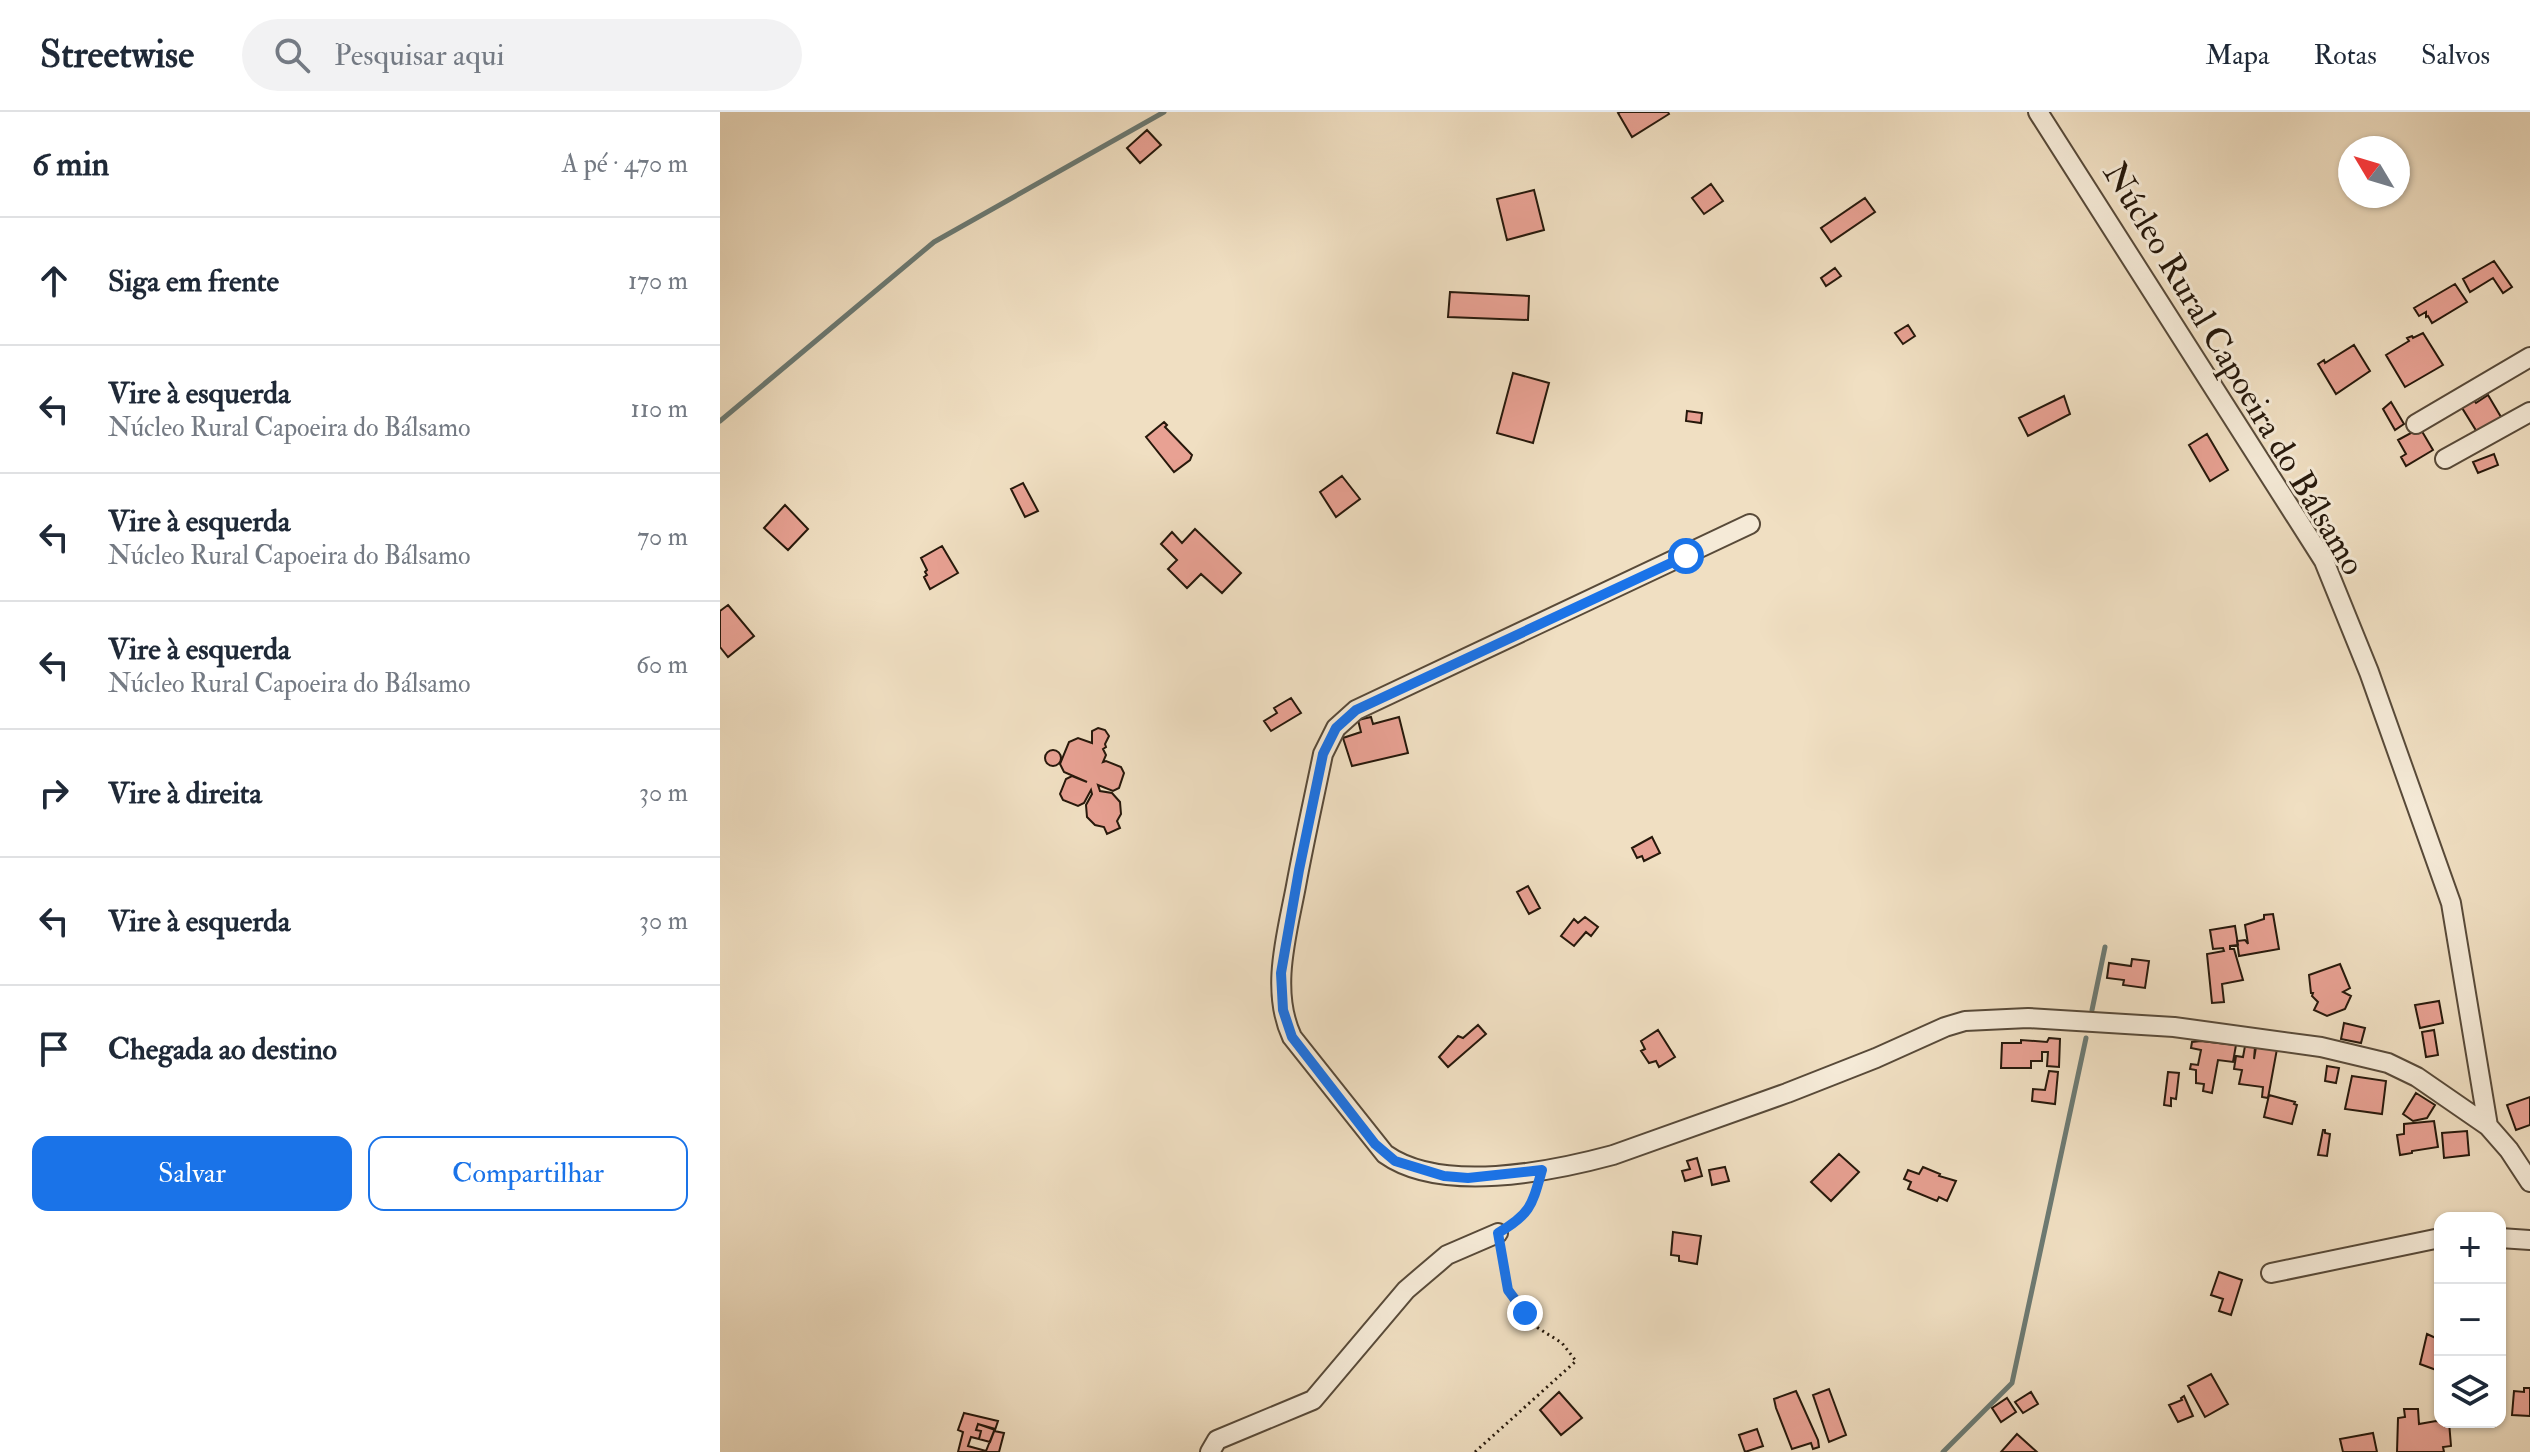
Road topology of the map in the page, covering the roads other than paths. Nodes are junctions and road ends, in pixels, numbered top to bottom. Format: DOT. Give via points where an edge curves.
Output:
graph roads {
  1 [pos="2038,112"];
  2 [pos="2530,357"];
  3 [pos="2530,412"];
  4 [pos="2416,424"];
  5 [pos="2445,459"];
  6 [pos="1750,524"];
  7 [pos="2488,1126"];
  8 [pos="2530,1182"];
  9 [pos="1498,1233"];
  10 [pos="2506,1238"];
  11 [pos="2434,1239"];
  12 [pos="2530,1240"];
  13 [pos="2271,1273"];
  14 [pos="1210,1452"];
  1 -- 7 [label="street, Núcleo Rural Capoeira do Bálsamo" via="2324,561 2451,903"];
  2 -- 4 [label="street"];
  3 -- 5 [label="street"];
  6 -- 7 [label="street" via="1356,710 1336,728 1323,754 1296,885 1281,973 1283,1010 1292,1037 1375,1144 1395,1161 1468,1178 1613,1155 1772,1099 1945,1027 2007,1018 2174,1027 2321,1047 2403,1070"];
  7 -- 8 [label="street"];
  9 -- 14 [label="street" via="1447,1255 1406,1290 1313,1400 1217,1440"];
  10 -- 12 [label="street"];
  11 -- 13 [label="street"];
}
